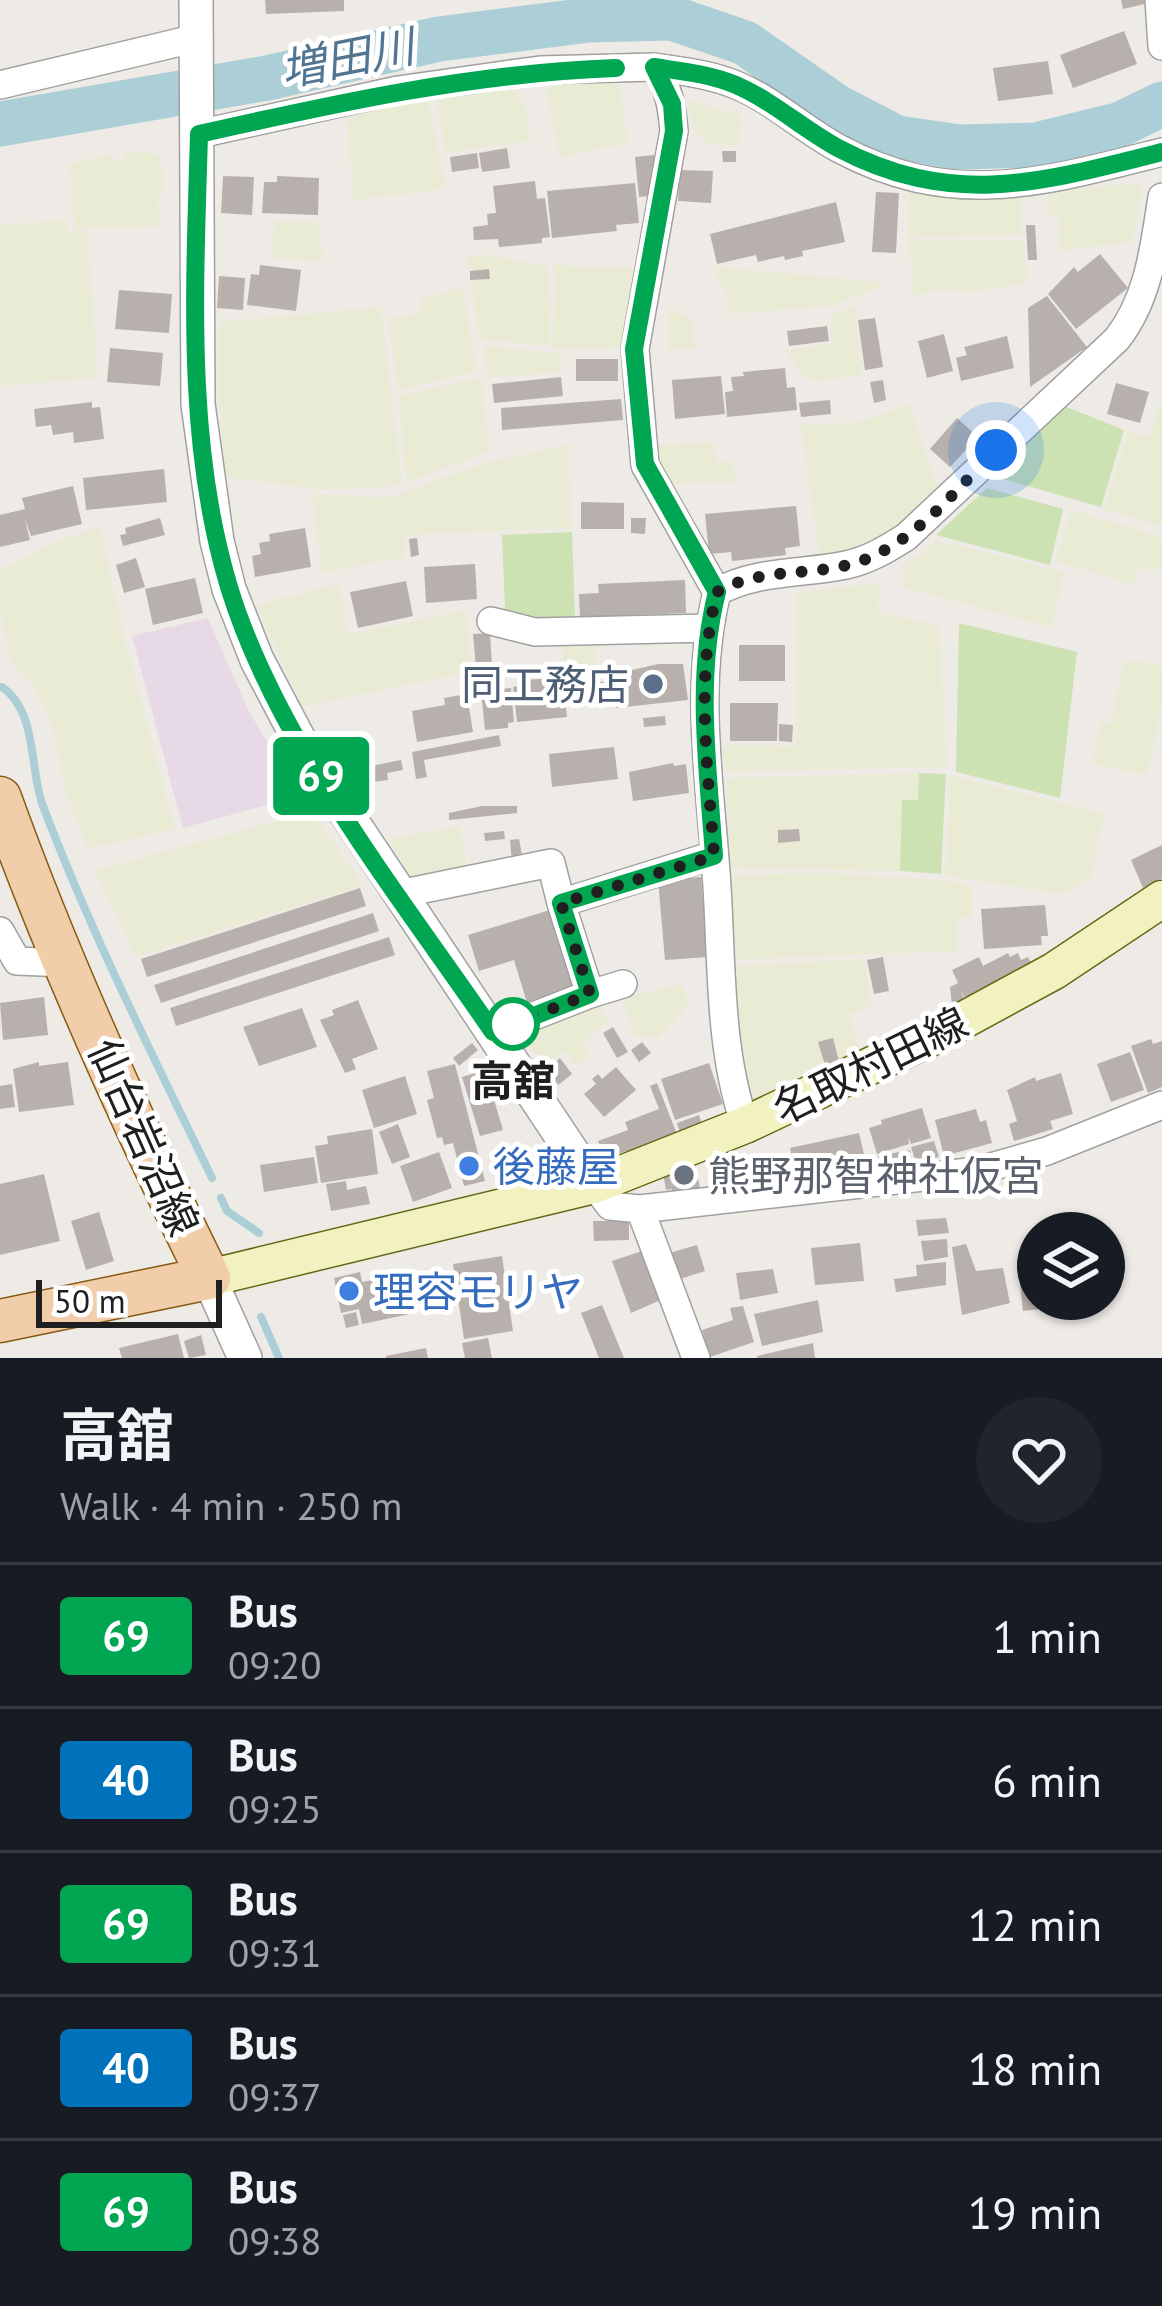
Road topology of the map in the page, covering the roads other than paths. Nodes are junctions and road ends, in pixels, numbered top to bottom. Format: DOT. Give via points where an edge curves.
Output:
graph roads {
  1 [pos="196,0"];
  2 [pos="1160,0"];
  3 [pos="198,45"];
  4 [pos="1162,46"];
  5 [pos="654,67"];
  6 [pos="0,85"];
  7 [pos="199,130"];
  8 [pos="1162,152"];
  9 [pos="1162,197"];
  10 [pos="717,592"];
  11 [pos="490,621"];
  12 [pos="708,628"];
  13 [pos="0,799"];
  14 [pos="714,856"];
  15 [pos="399,894"];
  16 [pos="1162,899"];
  17 [pos="561,903"];
  18 [pos="0,931"];
  19 [pos="66,963"];
  20 [pos="623,984"];
  21 [pos="590,994"];
  22 [pos="493,1032"];
  23 [pos="1162,1105"];
  24 [pos="745,1125"];
  25 [pos="594,1185"];
  26 [pos="640,1209"];
  27 [pos="209,1278"];
  28 [pos="0,1321"];
  29 [pos="245,1358"];
  30 [pos="696,1358"];
  1 -- 3 [label="street"];
  2 -- 4 [label="street"];
  3 -- 6 [label="street"];
  3 -- 7 [label="street"];
  5 -- 7 [label="street" via="540,70"];
  5 -- 8 [label="street" via="734,84 835,147 935,184 1027,181"];
  5 -- 10 [label="street" via="672,104 674,131 634,349 645,464"];
  7 -- 15 [label="street" via="198,404 217,541 257,660 305,751"];
  9 -- 10 [label="street" via="1133,318 906,537 851,564 750,578"];
  10 -- 12 [label="street"];
  11 -- 12 [label="street" via="536,632"];
  12 -- 14 [label="street"];
  13 -- 19 [label="main road, 仙台岩沼線"];
  14 -- 17 [label="street"];
  14 -- 24 [label="street" via="728,1063"];
  15 -- 17 [label="street" via="551,863"];
  15 -- 22 [label="street"];
  16 -- 24 [label="main road, 名取村田線" via="1035,982"];
  17 -- 21 [label="street"];
  18 -- 19 [label="street" via="17,961"];
  19 -- 27 [label="main road, 仙台岩沼線"];
  20 -- 21 [label="street"];
  21 -- 22 [label="street"];
  22 -- 25 [label="street"];
  23 -- 26 [label="street" via="977,1171"];
  24 -- 25 [label="main road, 名取村田線"];
  25 -- 26 [label="street" via="610,1206"];
  25 -- 27 [label="main road, 名取村田線"];
  26 -- 30 [label="street"];
  27 -- 28 [label="main road, 仙台岩沼線"];
  27 -- 29 [label="street"];
}
